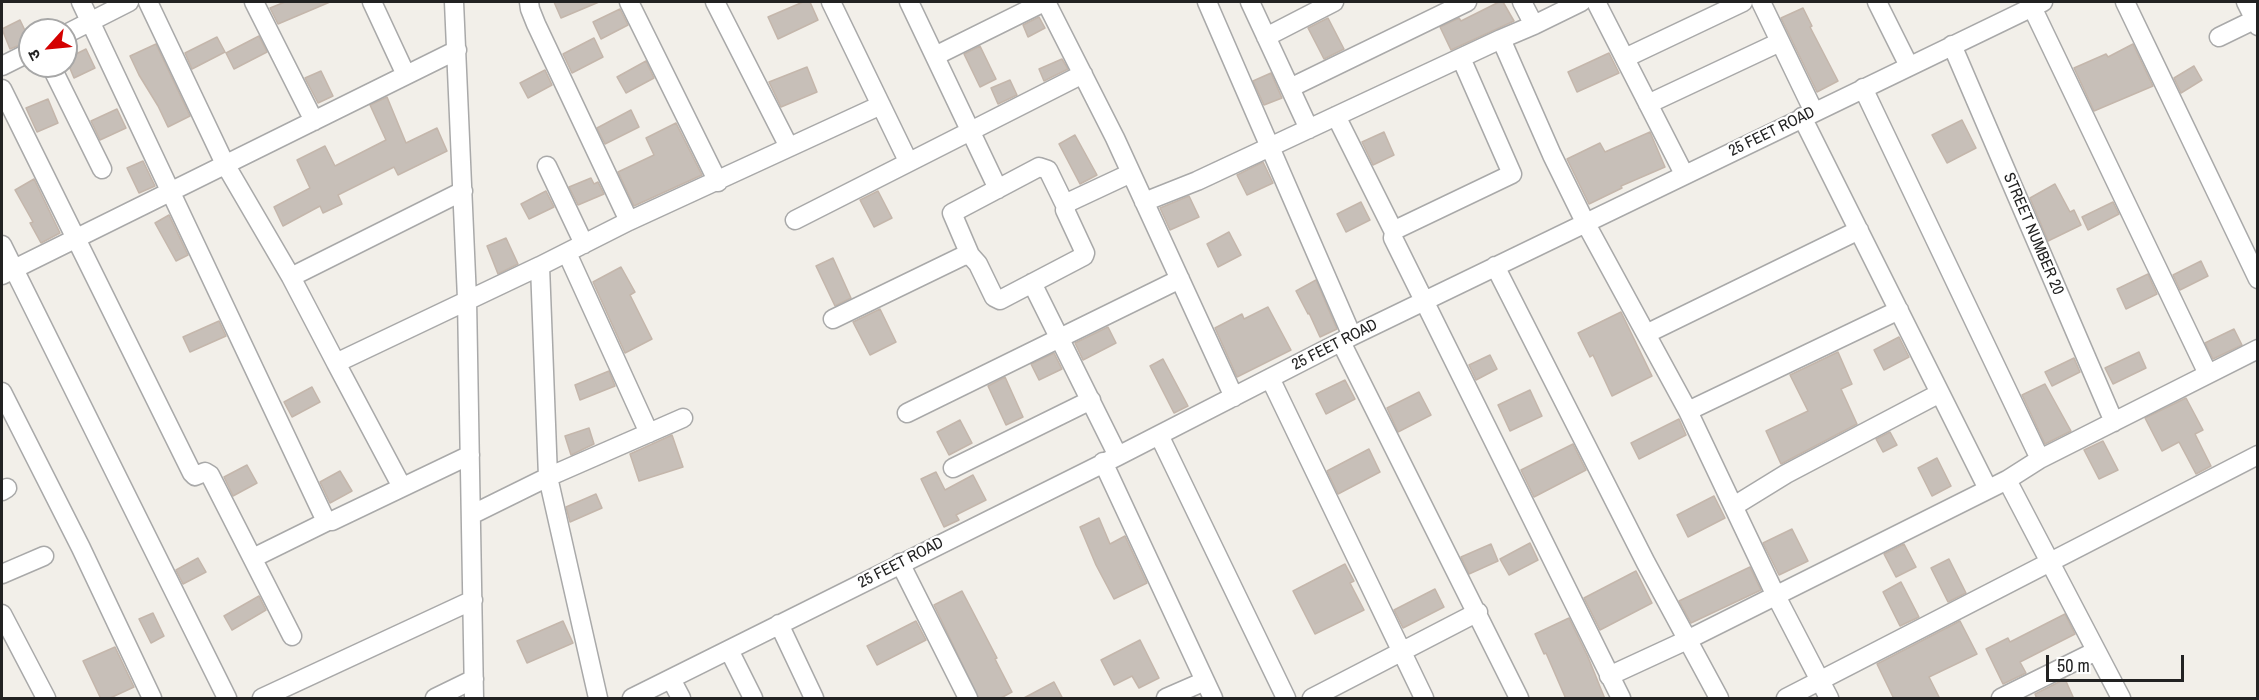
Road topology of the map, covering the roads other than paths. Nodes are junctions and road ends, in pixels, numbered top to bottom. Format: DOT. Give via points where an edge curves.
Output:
graph roads {
  1 [pos="81,2"];
  2 [pos="129,2"];
  3 [pos="148,2"];
  4 [pos="254,2"];
  5 [pos="372,2"];
  6 [pos="454,2"];
  7 [pos="529,2"];
  8 [pos="629,2"];
  9 [pos="715,2"];
  10 [pos="831,2"];
  11 [pos="909,2"];
  12 [pos="1045,2"];
  13 [pos="1207,2"];
  14 [pos="1250,2"];
  15 [pos="1334,2"];
  16 [pos="1467,2"];
  17 [pos="1522,2"];
  18 [pos="1581,2"];
  19 [pos="1596,2"];
  20 [pos="1743,2"];
  21 [pos="1761,2"];
  22 [pos="1877,2"];
  23 [pos="2125,2"];
  24 [pos="2246,2"];
  25 [pos="2026,6"];
  26 [pos="91,21"];
  27 [pos="2256,21"];
  28 [pos="1534,26"];
  29 [pos="78,28"];
  30 [pos="1266,37"];
  31 [pos="2219,37"];
  32 [pos="1501,39"];
  33 [pos="1780,42"];
  34 [pos="1952,45"];
  35 [pos="457,50"];
  36 [pos="935,56"];
  37 [pos="18,58"];
  38 [pos="1461,58"];
  39 [pos="1625,58"];
  40 [pos="2,66"];
  41 [pos="1909,66"];
  42 [pos="1083,74"];
  43 [pos="406,75"];
  44 [pos="57,78"];
  45 [pos="1290,88"];
  46 [pos="1863,88"];
  47 [pos="2,89"];
  48 [pos="1648,104"];
  49 [pos="880,105"];
  50 [pos="1808,114"];
  51 [pos="1336,116"];
  52 [pos="314,121"];
  53 [pos="1309,129"];
  54 [pos="970,130"];
  55 [pos="789,147"];
  56 [pos="1271,147"];
  57 [pos="908,161"];
  58 [pos="225,164"];
  59 [pos="547,166"];
  60 [pos="102,169"];
  61 [pos="1131,173"];
  62 [pos="1684,174"];
  63 [pos="718,182"];
  64 [pos="998,189"];
  65 [pos="171,191"];
  66 [pos="462,191"];
  67 [pos="1144,202"];
  68 [pos="1066,207"];
  69 [pos="795,220"];
  70 [pos="629,221"];
  71 [pos="1585,222"];
  72 [pos="1859,230"];
  73 [pos="1394,232"];
  74 [pos="76,238"];
  75 [pos="584,244"];
  76 [pos="2,245"];
  77 [pos="567,253"];
  78 [pos="970,255"];
  79 [pos="540,266"];
  80 [pos="1495,266"];
  81 [pos="7,272"];
  82 [pos="291,277"];
  83 [pos="1180,279"];
  84 [pos="2258,279"];
  85 [pos="1032,284"];
  86 [pos="467,299"];
  87 [pos="1424,301"];
  88 [pos="1899,310"];
  89 [pos="833,319"];
  90 [pos="1646,334"];
  91 [pos="1059,338"];
  92 [pos="1347,339"];
  93 [pos="2258,349"];
  94 [pos="336,363"];
  95 [pos="2208,374"];
  96 [pos="1270,378"];
  97 [pos="2,392"];
  98 [pos="1940,393"];
  99 [pos="1234,397"];
  100 [pos="1091,400"];
  101 [pos="1688,411"];
  102 [pos="907,413"];
  103 [pos="683,418"];
  104 [pos="2114,422"];
  105 [pos="649,433"];
  106 [pos="1159,435"];
  107 [pos="470,454"];
  108 [pos="2258,455"];
  109 [pos="1110,459"];
  110 [pos="2040,459"];
  111 [pos="953,468"];
  112 [pos="548,477"];
  113 [pos="2007,480"];
  114 [pos="402,487"];
  115 [pos="1988,489"];
  116 [pos="1734,506"];
  117 [pos="471,515"];
  118 [pos="327,521"];
  119 [pos="44,556"];
  120 [pos="253,558"];
  121 [pos="2050,561"];
  122 [pos="900,563"];
  123 [pos="2,574"];
  124 [pos="1775,594"];
  125 [pos="473,600"];
  126 [pos="1478,612"];
  127 [pos="2,614"];
  128 [pos="780,624"];
  129 [pos="292,636"];
  130 [pos="1687,640"];
  131 [pos="729,650"];
  132 [pos="1401,651"];
  133 [pos="2096,651"];
  134 [pos="1609,676"];
  135 [pos="474,678"];
  136 [pos="671,679"];
  137 [pos="1205,681"];
  138 [pos="1820,681"];
  139 [pos="46,699"];
  140 [pos="152,699"];
  141 [pos="227,699"];
  142 [pos="262,699"];
  143 [pos="435,699"];
  144 [pos="474,699"];
  145 [pos="598,699"];
  146 [pos="632,699"];
  147 [pos="681,699"];
  148 [pos="753,699"];
  149 [pos="814,699"];
  150 [pos="968,699"];
  151 [pos="1166,699"];
  152 [pos="1213,699"];
  153 [pos="1286,699"];
  154 [pos="1312,699"];
  155 [pos="1424,699"];
  156 [pos="1519,699"];
  157 [pos="1622,699"];
  158 [pos="1719,699"];
  159 [pos="1786,699"];
  160 [pos="1829,699"];
  161 [pos="2001,699"];
  162 [pos="2121,699"];
  1 -- 26 [label="street"];
  2 -- 26 [label="street"];
  3 -- 58 [label="street"];
  4 -- 52 [label="street"];
  5 -- 43 [label="street"];
  6 -- 35 [label="street"];
  7 -- 70 [label="street"];
  8 -- 63 [label="street"];
  9 -- 55 [label="street"];
  10 -- 49 [label="street"];
  11 -- 36 [label="street"];
  12 -- 36 [label="street"];
  12 -- 42 [label="street"];
  13 -- 56 [label="street"];
  14 -- 30 [label="street"];
  15 -- 30 [label="street"];
  16 -- 45 [label="street"];
  17 -- 28 [label="street"];
  18 -- 28 [label="street"];
  19 -- 39 [label="street"];
  20 -- 39 [label="street"];
  21 -- 33 [label="street"];
  22 -- 41 [label="street"];
  23 -- 84 [label="street"];
  24 -- 27 [label="street"];
  25 -- 34 [label="street, 25 FEET ROAD"];
  25 -- 95 [label="street"];
  26 -- 29 [label="street"];
  26 -- 65 [label="street"];
  27 -- 31 [label="street"];
  28 -- 32 [label="street"];
  30 -- 45 [label="street"];
  32 -- 38 [label="street"];
  32 -- 71 [label="street"];
  33 -- 48 [label="street"];
  33 -- 50 [label="street"];
  34 -- 41 [label="street, 25 FEET ROAD"];
  34 -- 104 [label="street, STREET NUMBER 20"];
  35 -- 43 [label="street"];
  35 -- 66 [label="street"];
  36 -- 54 [label="street"];
  37 -- 40 [label="street"];
  38 -- 51 [label="street"];
  38 -- 73 [label="street" via="1512,174"];
  39 -- 48 [label="street"];
  41 -- 46 [label="street, 25 FEET ROAD"];
  42 -- 54 [label="street"];
  42 -- 61 [label="street"];
  43 -- 52 [label="street"];
  44 -- 60 [label="street"];
  45 -- 53 [label="street"];
  46 -- 50 [label="street, 25 FEET ROAD"];
  46 -- 110 [label="street"];
  47 -- 74 [label="street"];
  48 -- 62 [label="street"];
  49 -- 55 [label="street"];
  49 -- 57 [label="street"];
  50 -- 62 [label="street, 25 FEET ROAD"];
  50 -- 72 [label="street"];
  51 -- 53 [label="street"];
  51 -- 73 [label="street"];
  52 -- 58 [label="street"];
  53 -- 56 [label="street"];
  54 -- 57 [label="street"];
  54 -- 64 [label="street"];
  55 -- 63 [label="street"];
  56 -- 67 [label="street"];
  56 -- 92 [label="street"];
  57 -- 69 [label="street"];
  58 -- 65 [label="street"];
  58 -- 82 [label="street"];
  59 -- 75 [label="street"];
  61 -- 67 [label="street"];
  61 -- 68 [label="street" via="1069,202"];
  62 -- 71 [label="street, 25 FEET ROAD"];
  63 -- 70 [label="street"];
  64 -- 68 [label="street" via="1044,168"];
  64 -- 78 [label="street" via="952,213"];
  65 -- 74 [label="street"];
  65 -- 118 [label="street"];
  66 -- 82 [label="street"];
  66 -- 86 [label="street"];
  67 -- 83 [label="street"];
  68 -- 85 [label="street" via="1084,256"];
  70 -- 75 [label="street"];
  71 -- 80 [label="street, 25 FEET ROAD"];
  71 -- 90 [label="street"];
  72 -- 88 [label="street"];
  72 -- 90 [label="street"];
  73 -- 87 [label="street" via="1393,238"];
  74 -- 81 [label="street"];
  74 -- 120 [label="street" via="192,474 210,475"];
  75 -- 77 [label="street"];
  76 -- 81 [label="street"];
  77 -- 79 [label="street"];
  77 -- 105 [label="street"];
  78 -- 85 [label="street" via="997,299"];
  78 -- 89 [label="street"];
  79 -- 86 [label="street"];
  79 -- 112 [label="street"];
  80 -- 87 [label="street, 25 FEET ROAD"];
  80 -- 130 [label="street"];
  81 -- 141 [label="street"];
  82 -- 94 [label="street"];
  83 -- 91 [label="street"];
  83 -- 99 [label="street"];
  85 -- 91 [label="street"];
  86 -- 94 [label="street"];
  86 -- 107 [label="street"];
  87 -- 92 [label="street, 25 FEET ROAD"];
  87 -- 134 [label="street"];
  88 -- 98 [label="street"];
  88 -- 101 [label="street"];
  90 -- 101 [label="street"];
  91 -- 100 [label="street"];
  91 -- 102 [label="street"];
  92 -- 96 [label="street, 25 FEET ROAD"];
  92 -- 126 [label="street"];
  93 -- 95 [label="street"];
  94 -- 114 [label="street"];
  95 -- 104 [label="street"];
  96 -- 99 [label="street, 25 FEET ROAD"];
  96 -- 132 [label="street"];
  97 -- 140 [label="street"];
  98 -- 115 [label="street"];
  98 -- 116 [label="street" via="1786,474"];
  99 -- 106 [label="street, 25 FEET ROAD"];
  100 -- 109 [label="street"];
  100 -- 111 [label="street"];
  101 -- 116 [label="street"];
  103 -- 105 [label="street"];
  104 -- 110 [label="street"];
  105 -- 112 [label="street"];
  106 -- 109 [label="street, 25 FEET ROAD"];
  106 -- 153 [label="street"];
  107 -- 114 [label="street"];
  107 -- 117 [label="street"];
  108 -- 121 [label="street"];
  109 -- 122 [label="street, 25 FEET ROAD"];
  109 -- 137 [label="street"];
  110 -- 113 [label="street"];
  112 -- 117 [label="street"];
  112 -- 145 [label="street"];
  113 -- 115 [label="street"];
  113 -- 121 [label="street"];
  114 -- 118 [label="street"];
  115 -- 124 [label="street"];
  116 -- 124 [label="street"];
  117 -- 125 [label="street"];
  118 -- 120 [label="street"];
  119 -- 123 [label="street"];
  120 -- 129 [label="street"];
  121 -- 133 [label="street"];
  121 -- 138 [label="street"];
  122 -- 128 [label="street, 25 FEET ROAD"];
  122 -- 150 [label="street"];
  124 -- 130 [label="street"];
  124 -- 138 [label="street"];
  125 -- 135 [label="street"];
  125 -- 142 [label="street"];
  126 -- 132 [label="street"];
  126 -- 156 [label="street"];
  127 -- 139 [label="street"];
  128 -- 131 [label="street, 25 FEET ROAD"];
  128 -- 149 [label="street"];
  130 -- 134 [label="street"];
  130 -- 158 [label="street"];
  131 -- 136 [label="street, 25 FEET ROAD"];
  131 -- 148 [label="street"];
  132 -- 154 [label="street"];
  132 -- 155 [label="street"];
  133 -- 161 [label="street"];
  133 -- 162 [label="street"];
  134 -- 157 [label="street"];
  135 -- 143 [label="street"];
  135 -- 144 [label="street"];
  136 -- 146 [label="street, 25 FEET ROAD"];
  136 -- 147 [label="street"];
  137 -- 151 [label="street"];
  137 -- 152 [label="street"];
  138 -- 159 [label="street"];
  138 -- 160 [label="street"];
}
